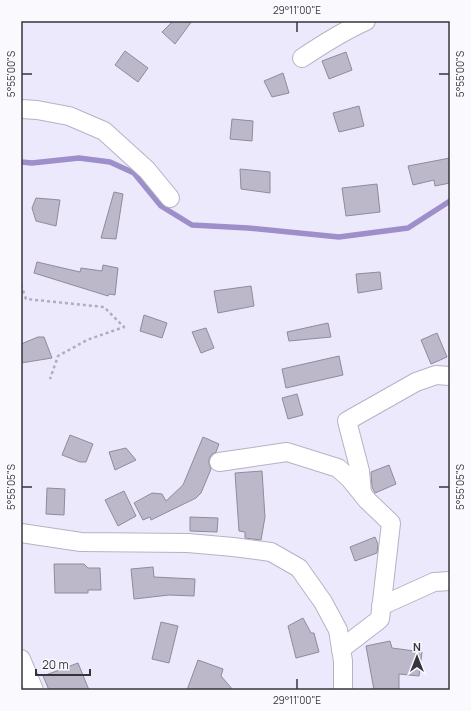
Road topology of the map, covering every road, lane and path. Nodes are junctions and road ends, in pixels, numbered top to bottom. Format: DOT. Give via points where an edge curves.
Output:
graph roads {
  1 [pos="366,21"];
  2 [pos="302,58"];
  3 [pos="21,108"];
  4 [pos="170,198"];
  5 [pos="21,284"];
  6 [pos="450,376"];
  7 [pos="50,379"];
  8 [pos="219,462"];
  9 [pos="362,493"];
  10 [pos="21,533"];
  11 [pos="450,581"];
  12 [pos="381,606"];
  13 [pos="341,649"];
  14 [pos="21,659"];
  15 [pos="34,690"];
  16 [pos="342,690"];
  1 -- 2 [label="street" via="329,40"];
  3 -- 4 [label="street" via="70,116 104,132 147,170"];
  5 -- 7 [label="path" via="26,299 104,307 124,327 87,340 58,356"];
  6 -- 9 [label="street" via="436,375 416,382 347,421 360,471"];
  8 -- 9 [label="street" via="287,452 338,468"];
  9 -- 12 [label="street" via="391,523"];
  10 -- 13 [label="street" via="81,542 188,543 271,552 299,568 323,602 338,630"];
  11 -- 12 [label="street" via="434,582"];
  12 -- 13 [label="street" via="380,619"];
  13 -- 16 [label="street"];
  14 -- 15 [label="street"];
}
